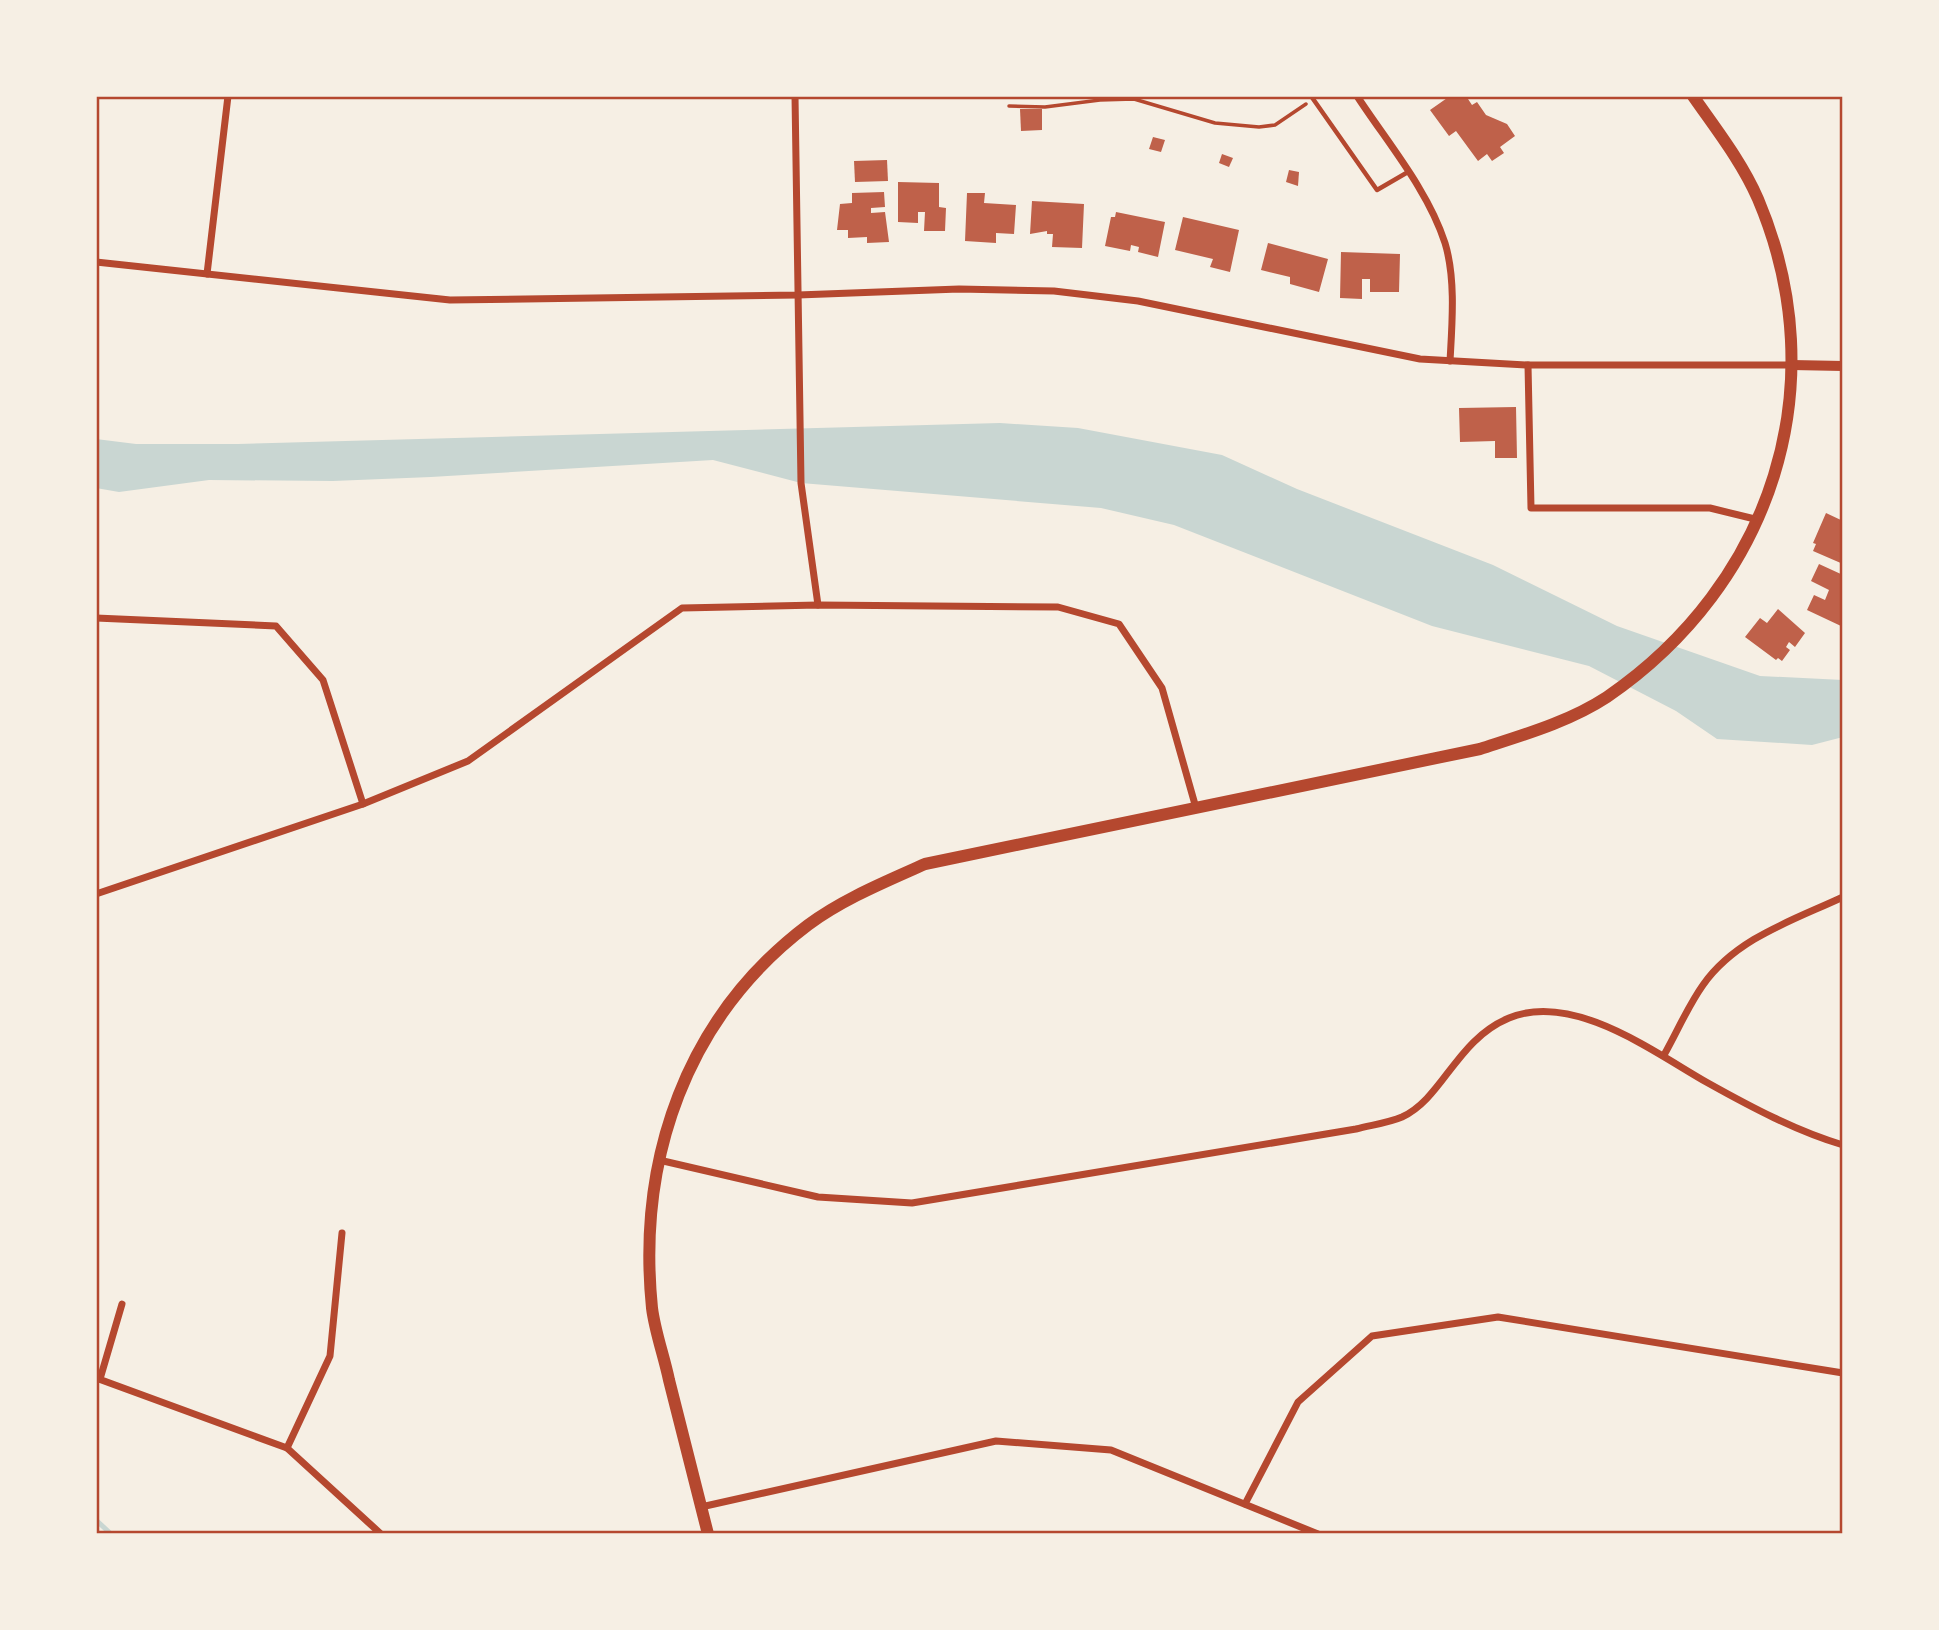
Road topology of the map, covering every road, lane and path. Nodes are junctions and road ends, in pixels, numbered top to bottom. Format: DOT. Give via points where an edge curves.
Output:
graph roads {
  1 [pos="228,96"];
  2 [pos="795,96"];
  3 [pos="1357,96"];
  4 [pos="1693,96"];
  5 [pos="1312,97"];
  6 [pos="1009,106"];
  7 [pos="1408,172"];
  8 [pos="96,262"];
  9 [pos="207,274"];
  10 [pos="798,295"];
  11 [pos="1450,361"];
  12 [pos="1528,365"];
  13 [pos="1792,365"];
  14 [pos="1843,366"];
  15 [pos="1759,520"];
  16 [pos="818,605"];
  17 [pos="96,618"];
  18 [pos="363,804"];
  19 [pos="1196,808"];
  20 [pos="96,894"];
  21 [pos="1843,897"];
  22 [pos="1664,1055"];
  23 [pos="1843,1145"];
  24 [pos="658,1160"];
  25 [pos="342,1233"];
  26 [pos="122,1304"];
  27 [pos="1843,1373"];
  28 [pos="98,1379"];
  29 [pos="287,1448"];
  30 [pos="1245,1504"];
  31 [pos="701,1507"];
  32 [pos="381,1534"];
  33 [pos="708,1534"];
  34 [pos="1318,1534"];
  1 -- 9 [label="street"];
  2 -- 10 [label="street"];
  3 -- 7 [label="street"];
  4 -- 13 [label="main road" via="1732,151 1757,199 1789,311"];
  5 -- 6 [label="path" via="1275,125 1259,127 1215,123 1134,99"];
  5 -- 7 [label="lane" via="1377,190"];
  7 -- 11 [label="street" via="1445,244 1450,277"];
  8 -- 9 [label="street"];
  9 -- 10 [label="street" via="450,300"];
  10 -- 11 [label="street" via="959,289 1103,296 1386,355"];
  10 -- 16 [label="street" via="801,483"];
  11 -- 12 [label="street"];
  12 -- 13 [label="street"];
  12 -- 15 [label="street" via="1531,508 1710,508"];
  13 -- 14 [label="street"];
  13 -- 15 [label="main road" via="1790,410 1780,459"];
  15 -- 19 [label="main road" via="1739,558 1687,629 1654,661 1594,704 1549,726 1480,749"];
  16 -- 18 [label="street" via="682,608 468,761"];
  16 -- 19 [label="street" via="1058,607 1119,624 1162,688"];
  17 -- 18 [label="street" via="276,626 323,680"];
  18 -- 20 [label="street"];
  19 -- 24 [label="main road" via="925,864 866,890 808,925 758,971 719,1016 688,1068"];
  21 -- 22 [label="street" via="1766,932 1729,956 1704,984"];
  22 -- 23 [label="street" via="1779,1120"];
  22 -- 24 [label="street" via="1617,1031 1540,1009 1481,1032 1421,1104 1395,1119 912,1203 818,1196"];
  24 -- 31 [label="main road" via="649,1209 652,1311"];
  25 -- 29 [label="street" via="330,1356"];
  26 -- 28 [label="street"];
  27 -- 30 [label="street" via="1498,1317 1372,1336 1298,1402"];
  28 -- 29 [label="street"];
  29 -- 32 [label="street"];
  30 -- 31 [label="street" via="1111,1450 996,1441"];
  30 -- 34 [label="street"];
  31 -- 33 [label="main road"];
}
